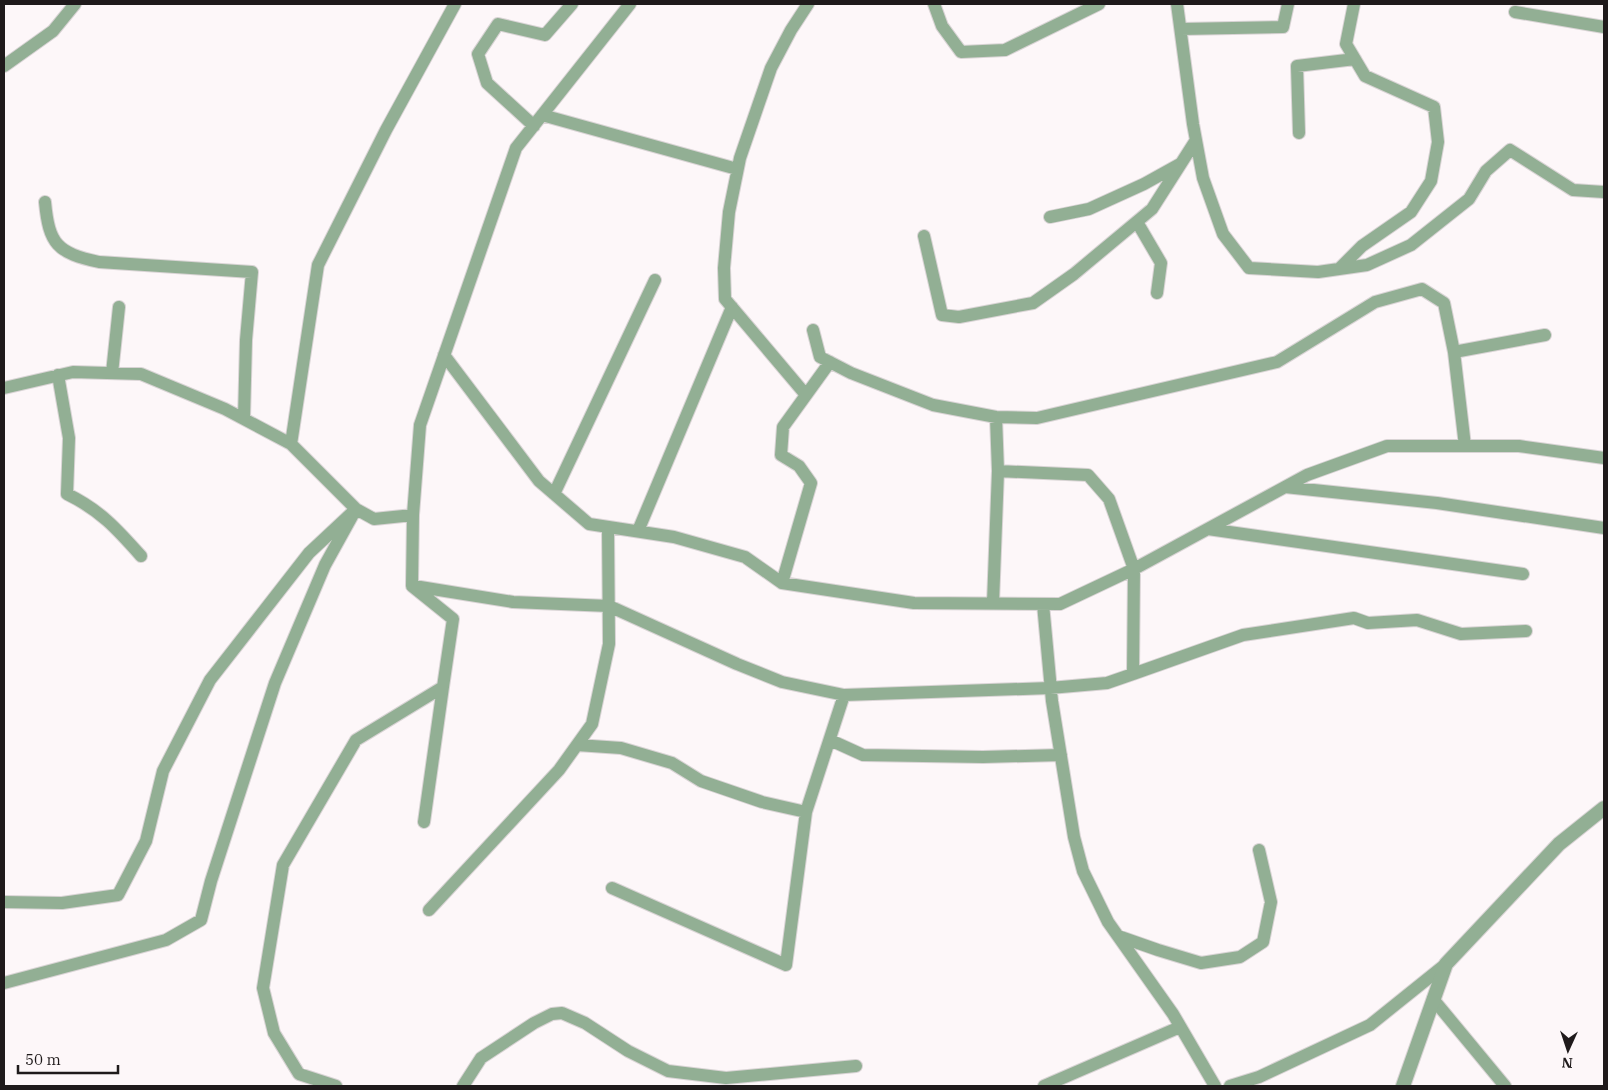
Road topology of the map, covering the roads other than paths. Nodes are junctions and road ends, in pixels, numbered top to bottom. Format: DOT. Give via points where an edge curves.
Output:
graph roads {
  1 [pos="75,4"];
  2 [pos="454,4"];
  3 [pos="572,4"];
  4 [pos="630,4"];
  5 [pos="808,4"];
  6 [pos="934,4"];
  7 [pos="1098,4"];
  8 [pos="1177,4"];
  9 [pos="1288,4"];
  10 [pos="1354,4"];
  11 [pos="1515,12"];
  12 [pos="1604,27"];
  13 [pos="1181,29"];
  14 [pos="1355,59"];
  15 [pos="4,66"];
  16 [pos="542,115"];
  17 [pos="534,126"];
  18 [pos="1299,133"];
  19 [pos="1196,140"];
  20 [pos="1182,163"];
  21 [pos="737,170"];
  22 [pos="1604,192"];
  23 [pos="45,202"];
  24 [pos="1050,217"];
  25 [pos="1137,222"];
  26 [pos="924,236"];
  27 [pos="1339,269"];
  28 [pos="655,280"];
  29 [pos="1157,292"];
  30 [pos="118,307"];
  31 [pos="732,307"];
  32 [pos="813,330"];
  33 [pos="1545,335"];
  34 [pos="1454,352"];
  35 [pos="444,355"];
  36 [pos="830,362"];
  37 [pos="112,373"];
  38 [pos="58,375"];
  39 [pos="4,388"];
  40 [pos="806,395"];
  41 [pos="996,417"];
  42 [pos="244,419"];
  43 [pos="291,444"];
  44 [pos="1465,446"];
  45 [pos="1604,458"];
  46 [pos="998,471"];
  47 [pos="1285,487"];
  48 [pos="554,494"];
  49 [pos="356,509"];
  50 [pos="413,516"];
  51 [pos="608,526"];
  52 [pos="1604,528"];
  53 [pos="1208,530"];
  54 [pos="638,531"];
  55 [pos="141,556"];
  56 [pos="1134,569"];
  57 [pos="1523,574"];
  58 [pos="782,583"];
  59 [pos="412,586"];
  60 [pos="993,603"];
  61 [pos="1043,604"];
  62 [pos="609,606"];
  63 [pos="1526,631"];
  64 [pos="1133,674"];
  65 [pos="443,687"];
  66 [pos="1050,688"];
  67 [pos="844,695"];
  68 [pos="830,740"];
  69 [pos="577,745"];
  70 [pos="1061,755"];
  71 [pos="1604,808"];
  72 [pos="806,812"];
  73 [pos="424,822"];
  74 [pos="1259,850"];
  75 [pos="612,888"];
  76 [pos="4,902"];
  77 [pos="429,910"];
  78 [pos="1118,936"];
  79 [pos="1446,964"];
  80 [pos="4,983"];
  81 [pos="1434,999"];
  82 [pos="1180,1027"];
  83 [pos="856,1066"];
  84 [pos="298,1080"];
  85 [pos="336,1086"];
  86 [pos="463,1086"];
  87 [pos="1044,1086"];
  88 [pos="1214,1086"];
  89 [pos="1230,1086"];
  90 [pos="1403,1086"];
  91 [pos="1505,1086"];
  1 -- 15 [label="street" via="53,32"];
  2 -- 43 [label="street" via="318,265"];
  3 -- 17 [label="street" via="545,35 498,24 478,54 487,83"];
  4 -- 16 [label="street"];
  5 -- 21 [label="street" via="771,68"];
  6 -- 7 [label="street" via="942,26 962,52 1006,50"];
  8 -- 13 [label="street"];
  9 -- 13 [label="street" via="1283,27"];
  10 -- 14 [label="street" via="1346,44"];
  11 -- 12 [label="street"];
  13 -- 19 [label="street"];
  14 -- 18 [label="street" via="1297,66"];
  14 -- 27 [label="street" via="1365,76 1434,107 1438,142 1431,181 1411,212 1362,246"];
  16 -- 17 [label="street"];
  16 -- 21 [label="street"];
  17 -- 35 [label="street" via="516,148"];
  19 -- 20 [label="street"];
  19 -- 27 [label="street" via="1203,178 1223,234 1249,268 1318,272"];
  20 -- 24 [label="street" via="1089,209"];
  20 -- 25 [label="street" via="1152,209"];
  21 -- 31 [label="street" via="724,268 725,299"];
  22 -- 27 [label="street" via="1573,190 1510,150 1486,171 1469,199 1410,245 1367,265"];
  23 -- 42 [label="street" via="47,229 56,244 77,257 99,262 252,272"];
  25 -- 26 [label="street" via="1033,303 959,317 942,315"];
  25 -- 29 [label="street" via="1161,263"];
  28 -- 48 [label="street"];
  30 -- 37 [label="street"];
  31 -- 40 [label="street"];
  31 -- 54 [label="street"];
  32 -- 36 [label="street" via="820,357"];
  33 -- 34 [label="street"];
  34 -- 41 [label="street" via="1444,303 1422,289 1376,302 1277,362 1038,418"];
  34 -- 44 [label="street"];
  35 -- 48 [label="street" via="538,481"];
  35 -- 50 [label="street" via="420,425"];
  36 -- 40 [label="street"];
  36 -- 41 [label="street" via="933,405"];
  37 -- 38 [label="street"];
  37 -- 42 [label="street" via="141,374"];
  38 -- 39 [label="street"];
  38 -- 55 [label="street" via="69,438 68,494 90,505 112,523"];
  40 -- 58 [label="street" via="783,427 781,455 798,466 811,483"];
  41 -- 46 [label="street"];
  42 -- 43 [label="street"];
  43 -- 49 [label="street"];
  44 -- 45 [label="street" via="1519,446"];
  44 -- 47 [label="street" via="1387,446 1306,475"];
  46 -- 56 [label="street" via="1088,475 1109,499"];
  46 -- 60 [label="street"];
  47 -- 52 [label="street" via="1437,503"];
  47 -- 53 [label="street"];
  48 -- 51 [label="street" via="589,524"];
  49 -- 50 [label="street" via="374,519"];
  49 -- 76 [label="street" via="309,553 210,680 163,771 146,841 118,895 62,903"];
  49 -- 80 [label="street" via="325,565 275,683 201,920 166,940"];
  50 -- 59 [label="street"];
  51 -- 54 [label="street"];
  51 -- 62 [label="street"];
  53 -- 56 [label="street"];
  53 -- 57 [label="street"];
  54 -- 58 [label="street" via="674,537 745,557"];
  56 -- 61 [label="street" via="1060,604"];
  56 -- 64 [label="street"];
  58 -- 60 [label="street" via="914,603"];
  59 -- 62 [label="street" via="513,602"];
  59 -- 65 [label="street" via="453,619"];
  60 -- 61 [label="street"];
  61 -- 66 [label="street"];
  62 -- 67 [label="street" via="782,682"];
  62 -- 69 [label="street" via="609,644 592,724"];
  63 -- 64 [label="street" via="1461,634 1417,620 1368,623 1354,618 1243,635"];
  64 -- 66 [label="street" via="1107,683"];
  65 -- 73 [label="street"];
  65 -- 84 [label="street" via="356,740 282,864 263,988 274,1033"];
  66 -- 67 [label="street"];
  66 -- 70 [label="street"];
  67 -- 68 [label="street"];
  68 -- 70 [label="street" via="863,755"];
  68 -- 72 [label="street"];
  69 -- 72 [label="street" via="621,748 672,763 701,781 762,802"];
  69 -- 77 [label="street" via="559,770"];
  70 -- 78 [label="street" via="1083,871"];
  71 -- 79 [label="street" via="1559,844"];
  72 -- 75 [label="street" via="786,965"];
  74 -- 78 [label="street" via="1269,910 1263,942 1240,957 1201,963"];
  78 -- 82 [label="street"];
  79 -- 81 [label="street"];
  79 -- 89 [label="street" via="1370,1025 1259,1077"];
  81 -- 90 [label="street"];
  81 -- 91 [label="street"];
  82 -- 87 [label="street"];
  82 -- 88 [label="street"];
  83 -- 86 [label="street" via="726,1078 668,1071 562,1013 552,1014 481,1058"];
  84 -- 85 [label="street"];
}
